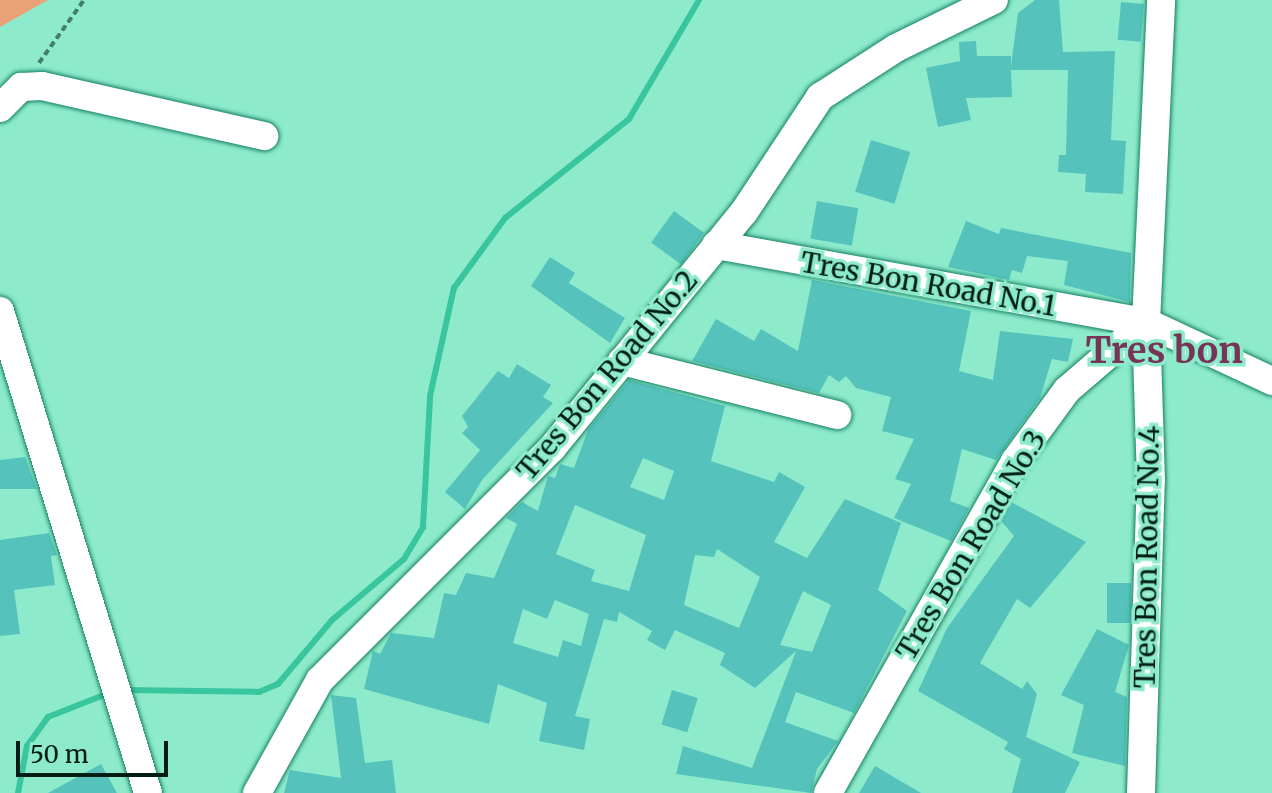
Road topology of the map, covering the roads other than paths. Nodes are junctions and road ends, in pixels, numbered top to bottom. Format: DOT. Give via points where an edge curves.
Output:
graph roads {
  1 [pos="994,0"];
  2 [pos="1161,0"];
  3 [pos="0,108"];
  4 [pos="264,136"];
  5 [pos="716,245"];
  6 [pos="0,311"];
  7 [pos="1146,322"];
  8 [pos="622,361"];
  9 [pos="1272,381"];
  10 [pos="837,415"];
  11 [pos="148,793"];
  12 [pos="257,793"];
  13 [pos="828,793"];
  14 [pos="1141,793"];
  1 -- 5 [label="street, Tres Bon Road No.2" via="896,48 820,97"];
  2 -- 7 [label="street, Tres Bon Road No.4"];
  3 -- 4 [label="street" via="21,87 42,86"];
  5 -- 7 [label="street, Tres Bon Road No.1"];
  5 -- 8 [label="street, Tres Bon Road No.2"];
  6 -- 11 [label="street"];
  7 -- 9 [label="street, Tres Bon Road No.1"];
  7 -- 13 [label="street, Tres Bon Road No.3" via="1067,390 1015,461"];
  7 -- 14 [label="street, Tres Bon Road No.4" via="1151,481"];
  8 -- 10 [label="street"];
  8 -- 12 [label="street, Tres Bon Road No.2" via="537,463 367,625 320,680"];
}
